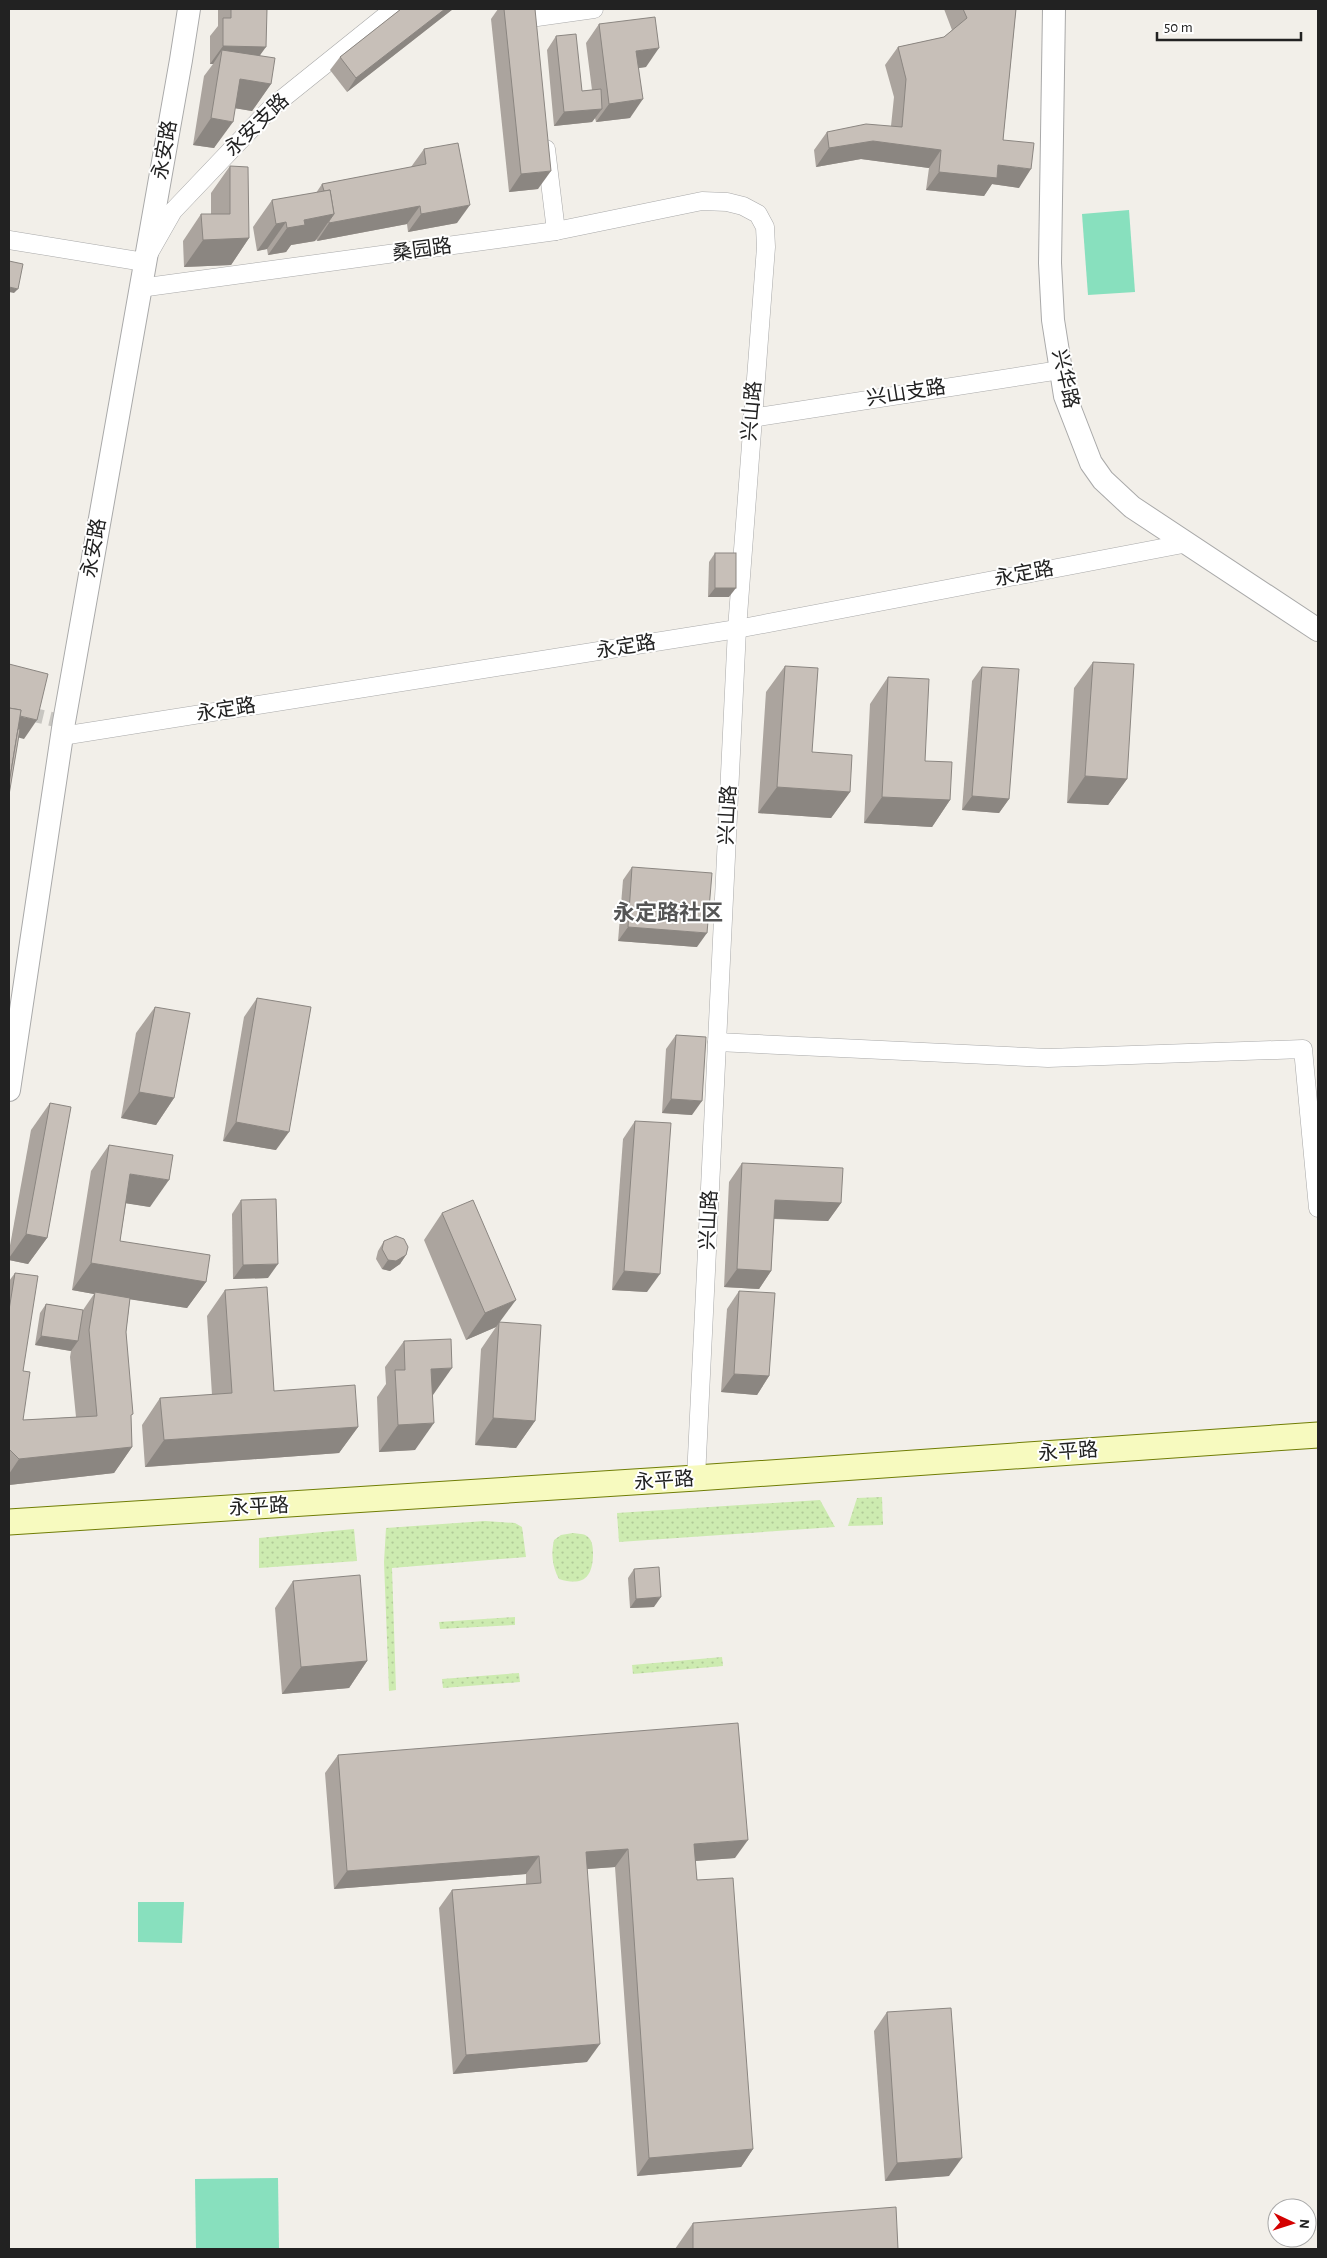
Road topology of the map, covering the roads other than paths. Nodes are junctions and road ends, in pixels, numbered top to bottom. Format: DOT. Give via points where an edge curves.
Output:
graph roads {
  1 [pos="189,9"];
  2 [pos="394,9"];
  3 [pos="594,9"];
  4 [pos="1054,9"];
  5 [pos="529,13"];
  6 [pos="532,37"];
  7 [pos="544,134"];
  8 [pos="702,200"];
  9 [pos="556,231"];
  10 [pos="9,240"];
  11 [pos="144,262"];
  12 [pos="140,288"];
  13 [pos="1060,370"];
  14 [pos="752,418"];
  15 [pos="1188,543"];
  16 [pos="737,629"];
  17 [pos="1318,630"];
  18 [pos="62,736"];
  19 [pos="717,1042"];
  20 [pos="9,1090"];
  21 [pos="1318,1208"];
  22 [pos="1318,1435"];
  23 [pos="696,1478"];
  24 [pos="9,1522"];
  1 -- 11 [label="street, 永安路"];
  2 -- 11 [label="street, 永安支路" via="272,107 173,211"];
  3 -- 5 [label="street"];
  4 -- 13 [label="street, 兴华路" via="1050,263"];
  5 -- 6 [label="street"];
  7 -- 9 [label="street"];
  8 -- 9 [label="street, 桑园路"];
  8 -- 14 [label="street, 兴山路" via="727,202 751,209 766,228"];
  9 -- 12 [label="street, 桑园路"];
  10 -- 11 [label="street"];
  11 -- 12 [label="street, 永安路"];
  12 -- 18 [label="street, 永安路"];
  13 -- 14 [label="street, 兴山支路"];
  13 -- 15 [label="street, 兴华路" via="1065,396 1091,463 1103,480 1132,507"];
  14 -- 16 [label="street, 兴山路"];
  15 -- 16 [label="street, 永定路"];
  15 -- 17 [label="street, 兴华路"];
  16 -- 18 [label="street, 永定路"];
  16 -- 19 [label="street, 兴山路"];
  18 -- 20 [label="street, 永安路"];
  19 -- 21 [label="street" via="1048,1058 1303,1049"];
  19 -- 23 [label="street, 兴山路"];
  22 -- 23 [label="main road, 永平路"];
  23 -- 24 [label="main road, 永平路"];
}
